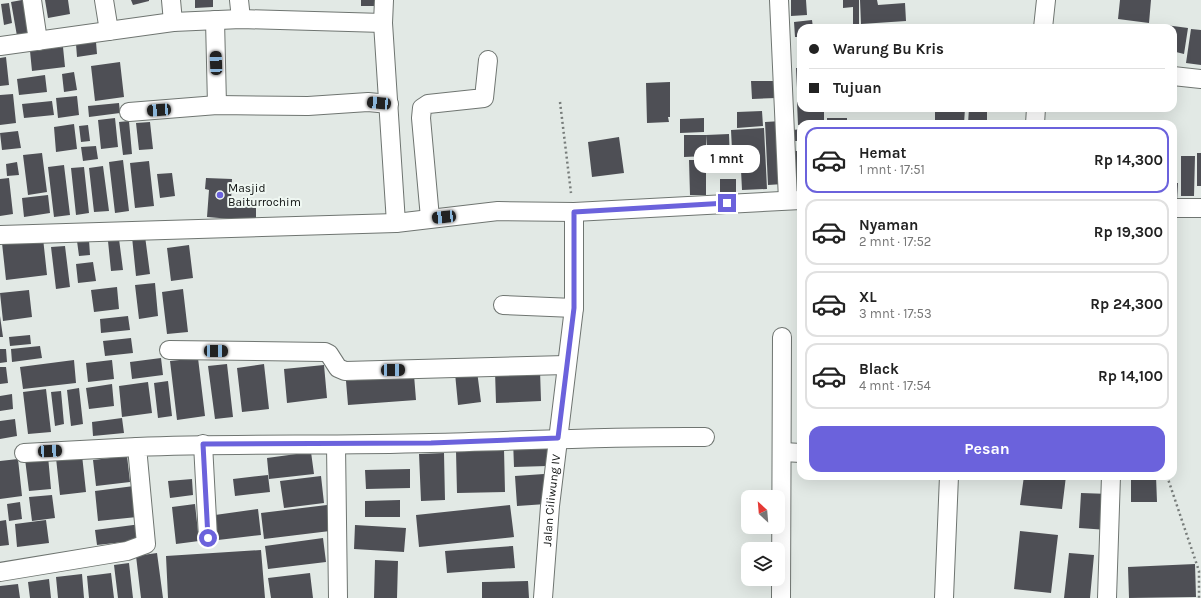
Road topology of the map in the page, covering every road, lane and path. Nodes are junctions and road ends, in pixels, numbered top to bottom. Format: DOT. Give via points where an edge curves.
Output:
graph roads {
  1 [pos="32,0"];
  2 [pos="104,0"];
  3 [pos="171,0"];
  4 [pos="239,0"];
  5 [pos="384,0"];
  6 [pos="779,0"];
  7 [pos="1046,0"];
  8 [pos="241,19"];
  9 [pos="215,20"];
  10 [pos="173,22"];
  11 [pos="383,23"];
  12 [pos="1043,24"];
  13 [pos="109,31"];
  14 [pos="38,41"];
  15 [pos="0,46"];
  16 [pos="488,60"];
  17 [pos="1177,76"];
  18 [pos="1201,79"];
  19 [pos="560,102"];
  20 [pos="389,104"];
  21 [pos="217,106"];
  22 [pos="129,112"];
  23 [pos="794,200"];
  24 [pos="1177,208"];
  25 [pos="1201,208"];
  26 [pos="574,212"];
  27 [pos="430,218"];
  28 [pos="396,223"];
  29 [pos="0,234"];
  30 [pos="503,305"];
  31 [pos="574,308"];
  32 [pos="782,337"];
  33 [pos="169,350"];
  34 [pos="566,365"];
  35 [pos="705,437"];
  36 [pos="558,438"];
  37 [pos="203,444"];
  38 [pos="336,445"];
  39 [pos="137,447"];
  40 [pos="783,452"];
  41 [pos="24,453"];
  42 [pos="797,453"];
  43 [pos="949,480"];
  44 [pos="1111,480"];
  45 [pos="1168,480"];
  46 [pos="208,538"];
  47 [pos="0,572"];
  48 [pos="338,598"];
  49 [pos="543,598"];
  50 [pos="781,598"];
  51 [pos="944,598"];
  52 [pos="1107,598"];
  53 [pos="1199,598"];
  1 -- 14 [label="street"];
  2 -- 13 [label="street"];
  3 -- 10 [label="street"];
  4 -- 8 [label="street"];
  5 -- 11 [label="street"];
  6 -- 23 [label="street"];
  7 -- 12 [label="street"];
  8 -- 9 [label="street"];
  8 -- 11 [label="street"];
  9 -- 10 [label="street"];
  9 -- 21 [label="street"];
  10 -- 13 [label="street"];
  11 -- 20 [label="street"];
  13 -- 14 [label="street"];
  14 -- 15 [label="street"];
  16 -- 27 [label="street" via="484,98 428,104 422,108"];
  17 -- 18 [label="street"];
  19 -- 26 [label="path"];
  20 -- 21 [label="street" via="368,102 308,106"];
  20 -- 28 [label="street"];
  21 -- 22 [label="street"];
  23 -- 26 [label="street"];
  24 -- 25 [label="street"];
  26 -- 27 [label="street" via="498,211"];
  26 -- 31 [label="street, Jalan Ciliwung IV"];
  27 -- 28 [label="street"];
  28 -- 29 [label="street"];
  30 -- 31 [label="street"];
  31 -- 34 [label="street, Jalan Ciliwung IV"];
  32 -- 40 [label="street"];
  33 -- 34 [label="street" via="325,352 338,368 345,371"];
  34 -- 36 [label="street, Jalan Ciliwung IV"];
  35 -- 36 [label="street"];
  36 -- 38 [label="street"];
  36 -- 49 [label="street, Jalan Ciliwung IV"];
  37 -- 38 [label="street"];
  37 -- 39 [label="street"];
  37 -- 46 [label="street"];
  38 -- 48 [label="street"];
  39 -- 41 [label="street"];
  39 -- 47 [label="street" via="146,544 127,551"];
  40 -- 42 [label="street"];
  40 -- 50 [label="street"];
  43 -- 51 [label="street"];
  44 -- 52 [label="street"];
  45 -- 53 [label="path" via="1199,571"];
}
